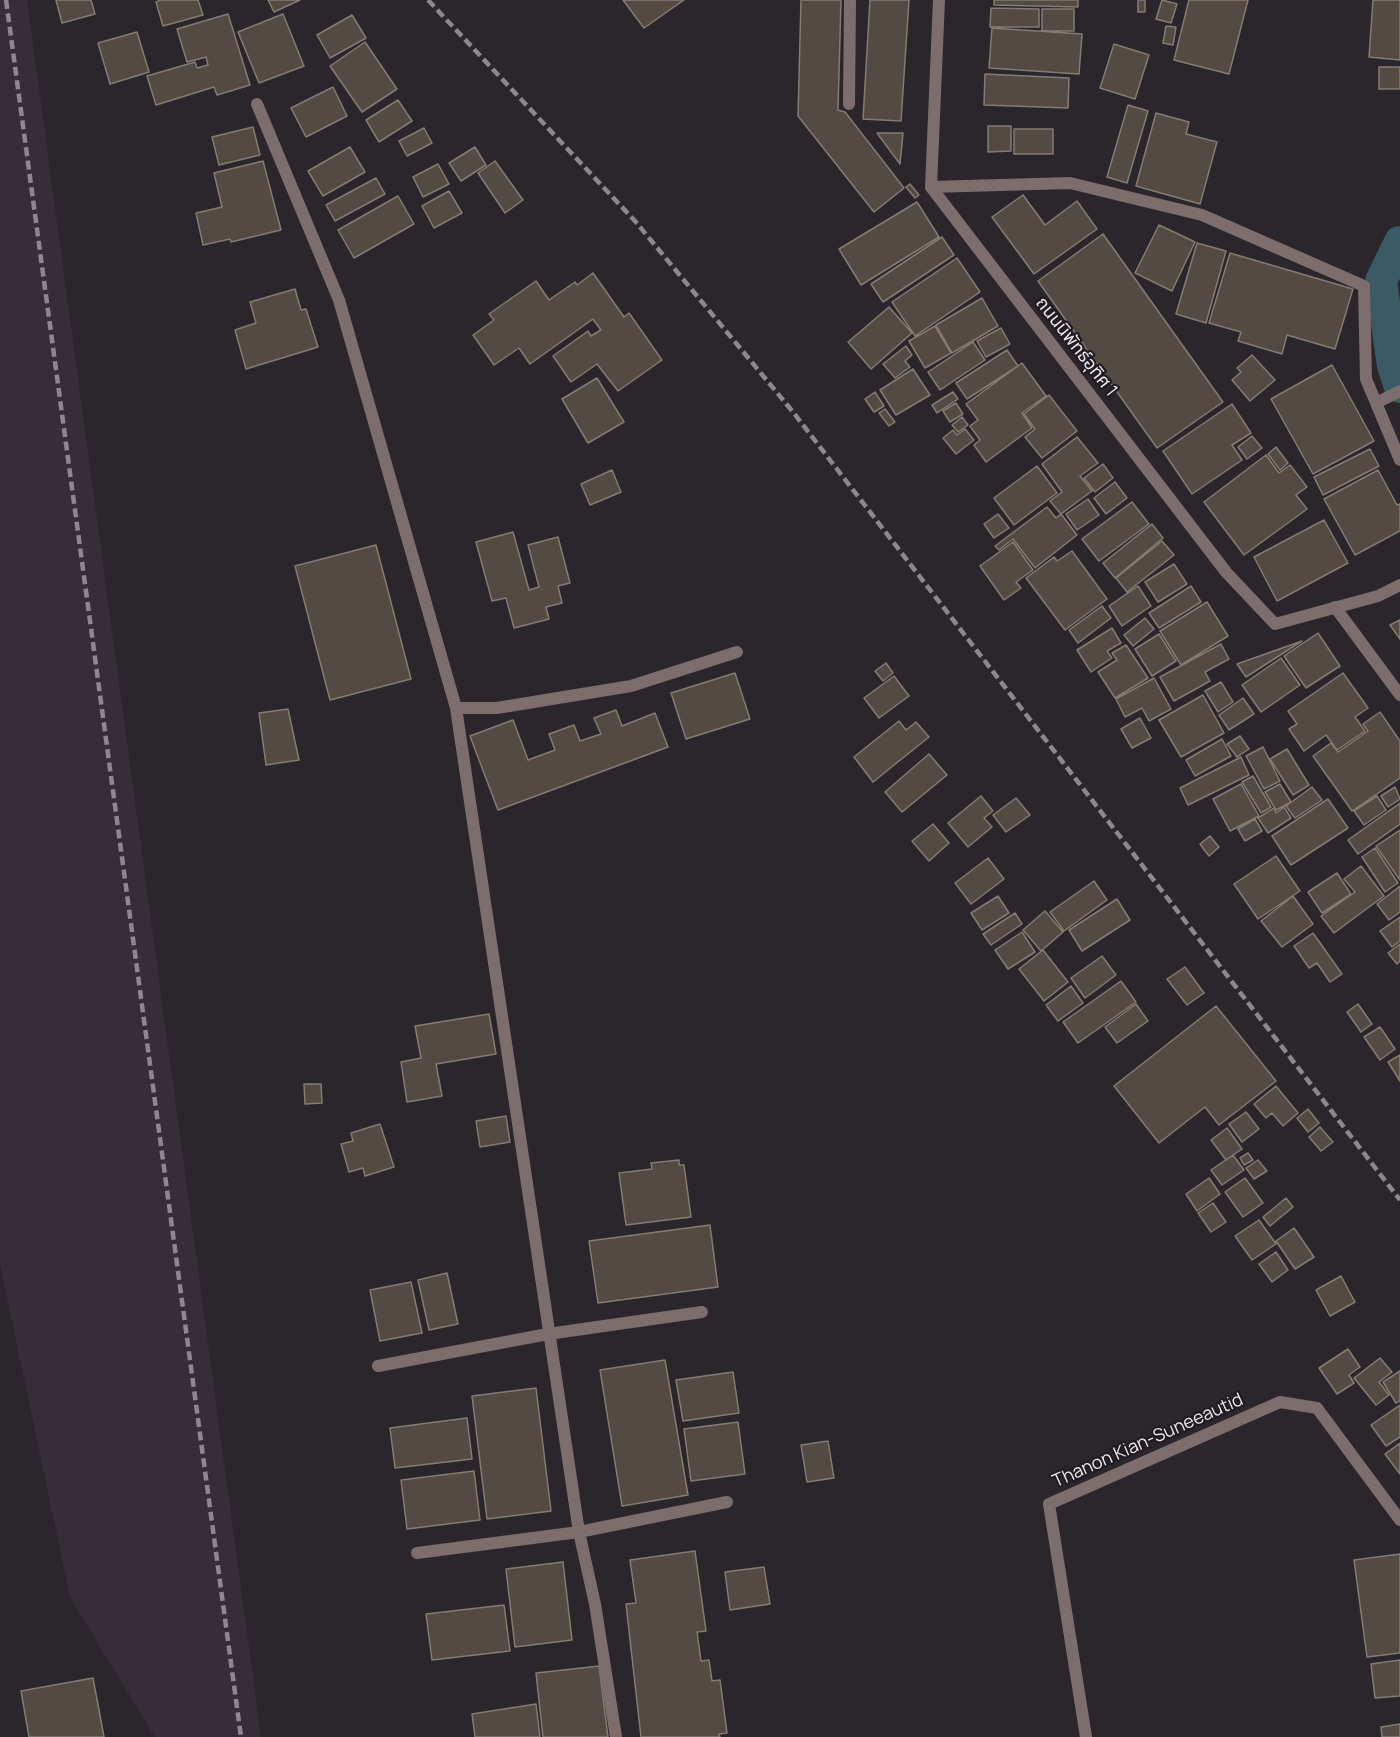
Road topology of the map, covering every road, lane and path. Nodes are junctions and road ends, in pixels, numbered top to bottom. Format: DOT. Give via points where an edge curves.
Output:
graph roads {
  1 [pos="850,0"];
  2 [pos="939,0"];
  3 [pos="257,104"];
  4 [pos="849,104"];
  5 [pos="931,187"];
  6 [pos="1400,391"];
  7 [pos="1378,402"];
  8 [pos="1400,460"];
  9 [pos="1400,585"];
  10 [pos="1335,607"];
  11 [pos="737,652"];
  12 [pos="1400,695"];
  13 [pos="456,708"];
  14 [pos="702,1312"];
  15 [pos="548,1334"];
  16 [pos="378,1366"];
  17 [pos="727,1502"];
  18 [pos="1400,1520"];
  19 [pos="579,1532"];
  20 [pos="417,1553"];
  21 [pos="616,1737"];
  22 [pos="1086,1737"];
  1 -- 4 [label="street"];
  2 -- 5 [label="street"];
  3 -- 13 [label="street" via="339,300"];
  5 -- 7 [label="street" via="1070,183 1202,215 1326,267 1364,286 1366,379"];
  5 -- 10 [label="street, ถนนนิพัทธ์อุทิศ 1" via="1226,572 1275,624"];
  6 -- 7 [label="street"];
  7 -- 8 [label="street"];
  9 -- 10 [label="street, ถนนนิพัทธ์อุทิศ 1" via="1378,596"];
  10 -- 12 [label="street"];
  11 -- 13 [label="street" via="631,686 497,708"];
  13 -- 15 [label="street"];
  14 -- 15 [label="street"];
  15 -- 16 [label="street"];
  15 -- 19 [label="street"];
  17 -- 19 [label="street"];
  18 -- 22 [label="street, Thanon Kian-Suneeautid" via="1317,1408 1280,1402 1049,1504"];
  19 -- 20 [label="street"];
  19 -- 21 [label="street"];
}
